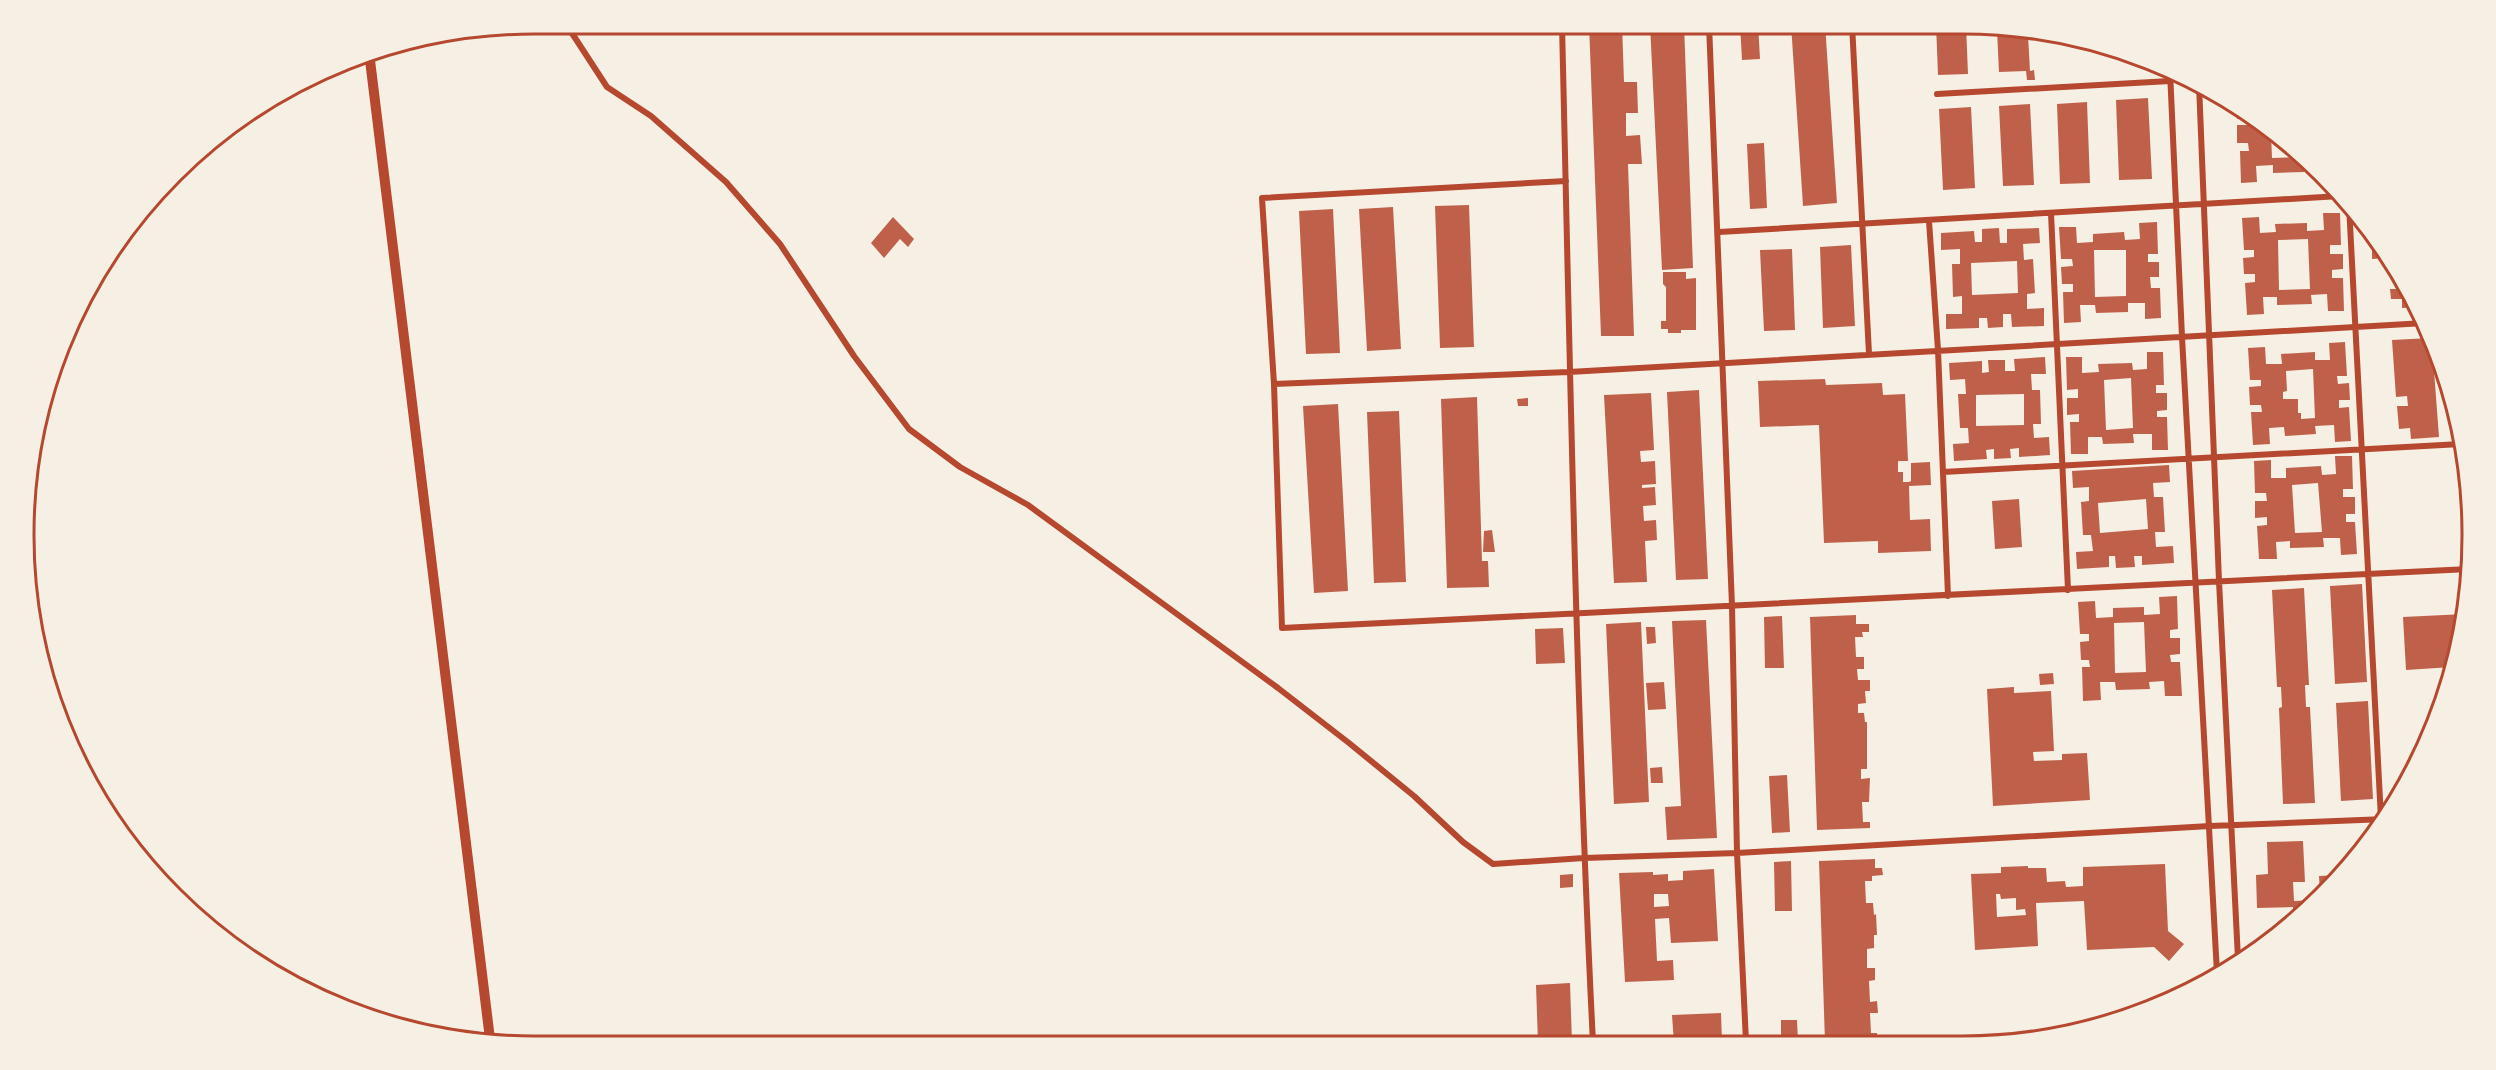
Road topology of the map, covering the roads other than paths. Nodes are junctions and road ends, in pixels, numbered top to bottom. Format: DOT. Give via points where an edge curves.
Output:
graph roads {
  1 [pos="573,34"];
  2 [pos="1563,34"];
  3 [pos="1709,34"];
  4 [pos="1852,34"];
  5 [pos="370,62"];
  6 [pos="2170,81"];
  7 [pos="1937,94"];
  8 [pos="2200,96"];
  9 [pos="1566,181"];
  10 [pos="2329,197"];
  11 [pos="2205,204"];
  12 [pos="2175,206"];
  13 [pos="2051,213"];
  14 [pos="1929,220"];
  15 [pos="2350,220"];
  16 [pos="1862,224"];
  17 [pos="1719,232"];
  18 [pos="2414,324"];
  19 [pos="2355,327"];
  20 [pos="2209,336"];
  21 [pos="2182,337"];
  22 [pos="2057,344"];
  23 [pos="1938,350"];
  24 [pos="1869,354"];
  25 [pos="1723,362"];
  26 [pos="1569,372"];
  27 [pos="1274,384"];
  28 [pos="2453,444"];
  29 [pos="2361,449"];
  30 [pos="2214,456"];
  31 [pos="2189,458"];
  32 [pos="2062,465"];
  33 [pos="1943,472"];
  34 [pos="2460,569"];
  35 [pos="2367,574"];
  36 [pos="2219,581"];
  37 [pos="2197,582"];
  38 [pos="2068,590"];
  39 [pos="1948,596"];
  40 [pos="1732,606"];
  41 [pos="1578,613"];
  42 [pos="2383,803"];
  43 [pos="2372,819"];
  44 [pos="2231,825"];
  45 [pos="2210,826"];
  46 [pos="1737,854"];
  47 [pos="1584,858"];
  48 [pos="2238,952"];
  49 [pos="2217,965"];
  50 [pos="489,1033"];
  51 [pos="1593,1036"];
  52 [pos="1746,1036"];
  1 -- 47 [label="street" via="607,87 651,116 726,182 780,244 854,356 909,429 960,467 1028,505 1278,688 1349,742 1493,864"];
  2 -- 9 [label="street"];
  3 -- 17 [label="street"];
  4 -- 16 [label="street"];
  5 -- 50 [label="street"];
  6 -- 7 [label="street"];
  6 -- 12 [label="street"];
  8 -- 11 [label="street"];
  9 -- 26 [label="street"];
  9 -- 27 [label="street" via="1262,198"];
  10 -- 11 [label="street"];
  11 -- 12 [label="street"];
  11 -- 20 [label="street"];
  12 -- 13 [label="street"];
  12 -- 21 [label="street"];
  13 -- 14 [label="street"];
  13 -- 22 [label="street"];
  14 -- 16 [label="street"];
  14 -- 23 [label="street"];
  15 -- 19 [label="street"];
  16 -- 17 [label="street"];
  16 -- 24 [label="street"];
  17 -- 25 [label="street"];
  18 -- 19 [label="street"];
  19 -- 20 [label="street"];
  19 -- 29 [label="street"];
  20 -- 21 [label="street"];
  20 -- 30 [label="street"];
  21 -- 22 [label="street"];
  21 -- 31 [label="street"];
  22 -- 23 [label="street"];
  22 -- 32 [label="street"];
  23 -- 24 [label="street"];
  23 -- 33 [label="street"];
  24 -- 25 [label="street"];
  25 -- 26 [label="street"];
  25 -- 40 [label="street"];
  26 -- 27 [label="street"];
  26 -- 41 [label="street"];
  27 -- 41 [label="street" via="1282,628"];
  28 -- 29 [label="street"];
  29 -- 30 [label="street"];
  29 -- 35 [label="street"];
  30 -- 31 [label="street"];
  30 -- 36 [label="street"];
  31 -- 32 [label="street"];
  31 -- 37 [label="street"];
  32 -- 33 [label="street"];
  32 -- 38 [label="street"];
  33 -- 39 [label="street"];
  34 -- 35 [label="street"];
  35 -- 36 [label="street"];
  35 -- 42 [label="street"];
  36 -- 37 [label="street"];
  36 -- 44 [label="street"];
  37 -- 38 [label="street"];
  37 -- 45 [label="street"];
  38 -- 39 [label="street"];
  39 -- 40 [label="street"];
  40 -- 41 [label="street"];
  40 -- 46 [label="street"];
  41 -- 47 [label="street"];
  43 -- 44 [label="street"];
  44 -- 45 [label="street"];
  44 -- 48 [label="street"];
  45 -- 46 [label="street"];
  45 -- 49 [label="street"];
  46 -- 47 [label="street"];
  46 -- 52 [label="street"];
  47 -- 51 [label="street"];
}
